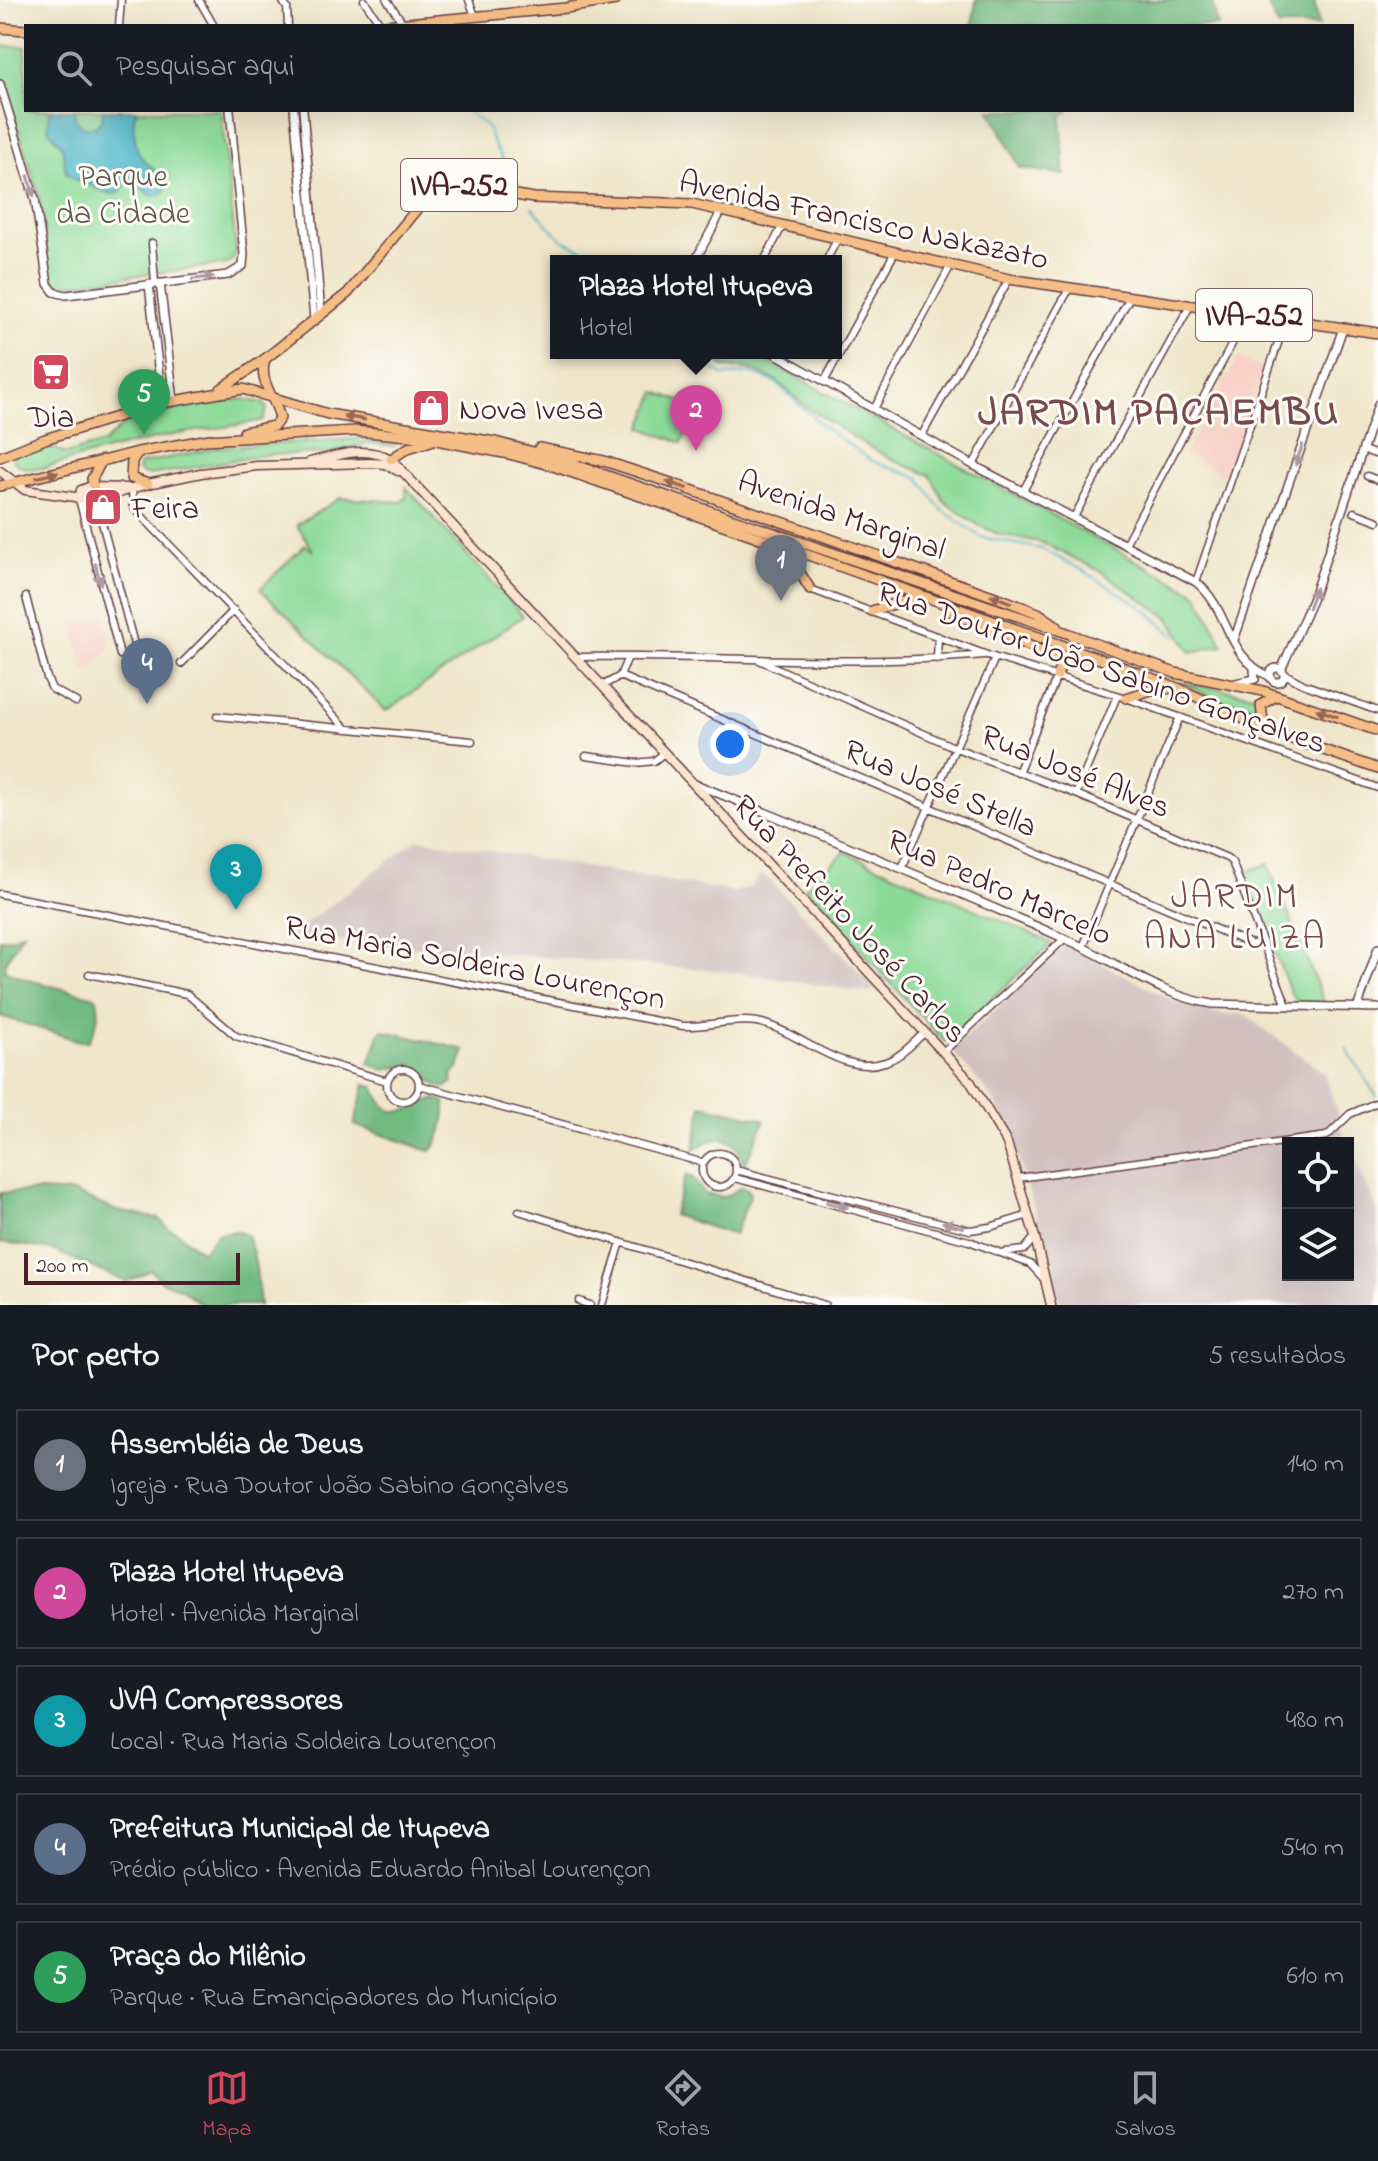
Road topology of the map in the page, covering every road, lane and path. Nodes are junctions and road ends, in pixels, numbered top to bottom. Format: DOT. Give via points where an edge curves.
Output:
graph roads {
  1 [pos="121,0"];
  2 [pos="199,0"];
  3 [pos="282,0"];
  4 [pos="364,0"];
  5 [pos="387,0"];
  6 [pos="469,0"];
  7 [pos="558,0"];
  8 [pos="616,0"];
  9 [pos="566,8"];
  10 [pos="475,16"];
  11 [pos="403,23"];
  12 [pos="119,24"];
  13 [pos="213,24"];
  14 [pos="288,24"];
  15 [pos="380,24"];
  16 [pos="392,24"];
  17 [pos="0,28"];
  18 [pos="24,30"];
  19 [pos="0,84"];
  20 [pos="230,112"];
  21 [pos="294,112"];
  22 [pos="303,112"];
  23 [pos="722,210"];
  24 [pos="783,225"];
  25 [pos="838,238"];
  26 [pos="152,243"];
  27 [pos="895,252"];
  28 [pos="698,255"];
  29 [pos="767,255"];
  30 [pos="829,255"];
  31 [pos="951,265"];
  32 [pos="1009,279"];
  33 [pos="155,283"];
  34 [pos="1069,289"];
  35 [pos="1130,297"];
  36 [pos="1190,306"];
  37 [pos="1248,314"];
  38 [pos="317,316"];
  39 [pos="1286,320"];
  40 [pos="1343,328"];
  41 [pos="1378,333"];
  42 [pos="842,349"];
  43 [pos="265,359"];
  44 [pos="785,359"];
  45 [pos="837,359"];
  46 [pos="824,382"];
  47 [pos="214,393"];
  48 [pos="269,398"];
  49 [pos="174,401"];
  50 [pos="162,403"];
  51 [pos="1378,404"];
  52 [pos="874,409"];
  53 [pos="922,435"];
  54 [pos="205,440"];
  55 [pos="437,440"];
  56 [pos="1363,450"];
  57 [pos="138,452"];
  58 [pos="2,453"];
  59 [pos="1378,455"];
  60 [pos="391,459"];
  61 [pos="102,460"];
  62 [pos="310,462"];
  63 [pos="371,463"];
  64 [pos="973,465"];
  65 [pos="0,471"];
  66 [pos="403,473"];
  67 [pos="1367,476"];
  68 [pos="1378,480"];
  69 [pos="14,483"];
  70 [pos="131,483"];
  71 [pos="148,484"];
  72 [pos="0,486"];
  73 [pos="94,488"];
  74 [pos="1023,491"];
  75 [pos="79,499"];
  76 [pos="96,500"];
  77 [pos="1354,512"];
  78 [pos="1074,517"];
  79 [pos="1378,521"];
  80 [pos="1125,544"];
  81 [pos="784,547"];
  82 [pos="1196,582"];
  83 [pos="810,589"];
  84 [pos="26,597"];
  85 [pos="932,601"];
  86 [pos="234,610"];
  87 [pos="872,611"];
  88 [pos="938,636"];
  89 [pos="1234,640"];
  90 [pos="136,652"];
  91 [pos="120,655"];
  92 [pos="991,656"];
  93 [pos="575,657"];
  94 [pos="628,657"];
  95 [pos="937,659"];
  96 [pos="759,660"];
  97 [pos="807,660"];
  98 [pos="181,664"];
  99 [pos="1254,670"];
  100 [pos="1282,671"];
  101 [pos="620,676"];
  102 [pos="1057,676"];
  103 [pos="805,679"];
  104 [pos="1220,684"];
  105 [pos="602,686"];
  106 [pos="1178,688"];
  107 [pos="1276,696"];
  108 [pos="1122,697"];
  109 [pos="76,702"];
  110 [pos="1378,711"];
  111 [pos="217,716"];
  112 [pos="1180,717"];
  113 [pos="347,729"];
  114 [pos="1267,730"];
  115 [pos="1378,731"];
  116 [pos="472,741"];
  117 [pos="956,748"];
  118 [pos="664,753"];
  119 [pos="586,756"];
  120 [pos="1378,769"];
  121 [pos="1018,773"];
  122 [pos="692,783"];
  123 [pos="1378,788"];
  124 [pos="721,794"];
  125 [pos="1076,794"];
  126 [pos="710,802"];
  127 [pos="927,807"];
  128 [pos="1137,819"];
  129 [pos="902,868"];
  130 [pos="1110,884"];
  131 [pos="0,894"];
  132 [pos="1064,939"];
  133 [pos="1263,943"];
  134 [pos="1083,947"];
  135 [pos="1378,948"];
  136 [pos="89,974"];
  137 [pos="1287,1006"];
  138 [pos="1358,1006"];
  139 [pos="1378,1008"];
  140 [pos="925,1032"];
  141 [pos="943,1052"];
  142 [pos="387,1081"];
  143 [pos="419,1085"];
  144 [pos="1378,1102"];
  145 [pos="704,1163"];
  146 [pos="736,1174"];
  147 [pos="1018,1178"];
  148 [pos="519,1211"];
  149 [pos="1029,1215"];
  150 [pos="1035,1237"];
  151 [pos="621,1242"];
  152 [pos="998,1252"];
  153 [pos="1045,1280"];
  154 [pos="791,1294"];
  155 [pos="579,1301"];
  156 [pos="590,1305"];
  157 [pos="602,1305"];
  158 [pos="787,1305"];
  159 [pos="825,1305"];
  160 [pos="1051,1305"];
  1 -- 12 [label="street"];
  2 -- 13 [label="street"];
  3 -- 14 [label="street"];
  4 -- 15 [label="street"];
  5 -- 11 [label="street"];
  6 -- 10 [label="street"];
  7 -- 9 [label="street"];
  8 -- 9 [label="main road"];
  9 -- 10 [label="main road"];
  10 -- 11 [label="main road"];
  11 -- 16 [label="main road"];
  17 -- 18 [label="main road"];
  19 -- 33 [label="street, one-way" via="29,177 48,284 54,292 66,295"];
  33 -- 20 [label="street, one-way" via="228,275 243,266"];
  21 -- 38 [label="street"];
  22 -- 38 [label="street"];
  23 -- 24 [label="main road, Avenida Francisco Nakazato / IVA-252"];
  23 -- 28 [label="street"];
  23 -- 38 [label="main road, Avenida Francisco Nakazato / IVA-252" via="441,187 430,193 348,293"];
  24 -- 25 [label="main road, Avenida Francisco Nakazato / IVA-252"];
  24 -- 29 [label="street"];
  25 -- 27 [label="main road, Avenida Francisco Nakazato / IVA-252"];
  25 -- 30 [label="street"];
  26 -- 33 [label="street"];
  27 -- 31 [label="main road, Avenida Francisco Nakazato / IVA-252"];
  27 -- 42 [label="street"];
  31 -- 32 [label="main road, Avenida Francisco Nakazato / IVA-252"];
  31 -- 52 [label="street"];
  32 -- 34 [label="main road, Avenida Francisco Nakazato / IVA-252"];
  32 -- 53 [label="street"];
  33 -- 49 [label="street"];
  33 -- 50 [label="street"];
  34 -- 35 [label="main road, Avenida Francisco Nakazato / IVA-252"];
  34 -- 64 [label="street"];
  35 -- 36 [label="main road, Avenida Francisco Nakazato / IVA-252"];
  35 -- 74 [label="street"];
  36 -- 37 [label="main road, Avenida Francisco Nakazato / IVA-252"];
  36 -- 78 [label="street"];
  37 -- 39 [label="main road, Avenida Francisco Nakazato / IVA-252"];
  37 -- 80 [label="street"];
  38 -- 43 [label="main road, Avenida Francisco Nakazato / IVA-252"];
  39 -- 40 [label="main road, Avenida Francisco Nakazato / IVA-252"];
  39 -- 82 [label="street"];
  40 -- 41 [label="main road, Avenida Francisco Nakazato / IVA-252"];
  40 -- 89 [label="street, one-way"];
  43 -- 47 [label="main road, Avenida Francisco Nakazato"];
  43 -- 48 [label="main road"];
  44 -- 46 [label="street"];
  45 -- 46 [label="street"];
  46 -- 52 [label="street"];
  47 -- 48 [label="main road, Avenida Marginal" via="243,389"];
  47 -- 49 [label="main road"];
  48 -- 54 [label="main road" via="280,418 274,426"];
  104 -- 48 [label="main road, Avenida Marginal, one-way" via="1175,673 1070,634 1038,613 1004,600 671,483 564,451 328,414"];
  49 -- 50 [label="main road"];
  50 -- 58 [label="main road"];
  51 -- 56 [label="street"];
  52 -- 53 [label="street"];
  53 -- 64 [label="street"];
  54 -- 55 [label="main road" via="355,431"];
  54 -- 57 [label="main road"];
  55 -- 60 [label="main road"];
  55 -- 81 [label="main road" via="550,465"];
  56 -- 59 [label="street"];
  100 -- 56 [label="street, one-way"];
  57 -- 61 [label="main road"];
  57 -- 70 [label="main road"];
  60 -- 62 [label="main road" via="361,451"];
  60 -- 63 [label="main road"];
  60 -- 66 [label="main road, Rua Prefeito José Carlos"];
  69 -- 61 [label="main road, one-way"];
  61 -- 73 [label="main road" via="94,472"];
  62 -- 63 [label="main road"];
  62 -- 71 [label="main road"];
  63 -- 66 [label="main road"];
  64 -- 74 [label="street"];
  65 -- 69 [label="main road"];
  66 -- 93 [label="main road, Rua Prefeito José Carlos"];
  67 -- 68 [label="street"];
  69 -- 72 [label="main road"];
  69 -- 75 [label="main road" via="25,490"];
  70 -- 71 [label="main road"];
  70 -- 73 [label="main road"];
  70 -- 76 [label="main road"];
  70 -- 86 [label="street" via="133,507"];
  73 -- 75 [label="main road" via="81,490"];
  73 -- 76 [label="main road"];
  74 -- 78 [label="street"];
  75 -- 76 [label="main road"];
  75 -- 91 [label="street, one-way"];
  76 -- 90 [label="street"];
  77 -- 79 [label="street"];
  78 -- 80 [label="street"];
  80 -- 82 [label="street"];
  81 -- 83 [label="main road"];
  81 -- 85 [label="main road"];
  82 -- 89 [label="street"];
  83 -- 87 [label="street, Rua Doutor João Sabino Gonçalves"];
  84 -- 109 [label="street" via="52,689"];
  85 -- 87 [label="main road" via="903,601"];
  85 -- 102 [label="main road" via="1053,656 1061,664"];
  85 -- 106 [label="main road"];
  86 -- 98 [label="street"];
  86 -- 113 [label="street"];
  87 -- 88 [label="street, Rua Doutor João Sabino Gonçalves"];
  88 -- 92 [label="street, Rua Doutor João Sabino Gonçalves"];
  88 -- 95 [label="street"];
  89 -- 99 [label="street"];
  92 -- 95 [label="street"];
  92 -- 102 [label="street, Rua Doutor João Sabino Gonçalves"];
  92 -- 117 [label="street"];
  93 -- 94 [label="street"];
  93 -- 105 [label="main road, Rua Prefeito José Carlos"];
  94 -- 96 [label="street"];
  94 -- 101 [label="street"];
  95 -- 97 [label="street"];
  96 -- 97 [label="street"];
  96 -- 103 [label="street, Rua José Alves"];
  97 -- 103 [label="street"];
  99 -- 100 [label="street" via="1271,677 1274,669"];
  99 -- 104 [label="street" via="1252,682"];
  100 -- 110 [label="street"];
  101 -- 105 [label="street"];
  101 -- 127 [label="street, Rua José Stella"];
  102 -- 108 [label="street, Rua Doutor João Sabino Gonçalves"];
  102 -- 121 [label="street"];
  103 -- 117 [label="street, Rua José Alves"];
  104 -- 107 [label="main road, Avenida Marginal"];
  105 -- 118 [label="main road, Rua Prefeito José Carlos"];
  106 -- 108 [label="main road"];
  106 -- 114 [label="main road"];
  107 -- 114 [label="main road" via="1261,705"];
  115 -- 107 [label="main road, Avenida Marginal, one-way"];
  108 -- 112 [label="street, Rua Doutor João Sabino Gonçalves"];
  108 -- 125 [label="street"];
  111 -- 113 [label="street"];
  112 -- 123 [label="street, Rua Doutor João Sabino Gonçalves"];
  112 -- 128 [label="street"];
  113 -- 116 [label="street"];
  114 -- 120 [label="main road"];
  117 -- 121 [label="street, Rua José Alves"];
  117 -- 127 [label="street"];
  118 -- 119 [label="street" via="654,761 636,763"];
  118 -- 122 [label="main road, Rua Prefeito José Carlos"];
  121 -- 125 [label="street, Rua José Alves"];
  122 -- 124 [label="street, Rua Pedro Marcelo"];
  122 -- 126 [label="main road, Rua Prefeito José Carlos"];
  124 -- 126 [label="street"];
  124 -- 129 [label="street, Rua Pedro Marcelo"];
  125 -- 128 [label="street, Rua José Alves"];
  126 -- 140 [label="main road, Rua Prefeito José Carlos"];
  127 -- 129 [label="street"];
  127 -- 130 [label="street, Rua José Stella"];
  128 -- 130 [label="street"];
  128 -- 133 [label="street, Rua José Alves" via="1232,862"];
  129 -- 132 [label="street, Rua Pedro Marcelo"];
  130 -- 133 [label="street, Rua José Stella" via="1251,944"];
  130 -- 134 [label="street"];
  131 -- 140 [label="street, Rua Maria Soldeira Lourençon" via="683,1026 759,1023 864,1066 900,1055"];
  132 -- 134 [label="street, Rua Pedro Marcelo"];
  132 -- 141 [label="street"];
  133 -- 137 [label="street, Rua José Alves"];
  134 -- 137 [label="street, Rua Pedro Marcelo" via="1191,1001"];
  135 -- 138 [label="street"];
  136 -- 142 [label="street" via="187,994 236,1036"];
  137 -- 138 [label="street, Rua Pedro Marcelo"];
  138 -- 139 [label="street, Rua Pedro Marcelo"];
  140 -- 141 [label="main road, Rua Prefeito José Carlos"];
  141 -- 147 [label="main road, Rua Prefeito José Carlos" via="982,1100 1007,1143"];
  142 -- 143 [label="street" via="394,1072 407,1070"];
  142 -- 143 [label="street" via="390,1095 399,1101 414,1097"];
  143 -- 145 [label="street"];
  144 -- 147 [label="street" via="1350,1114 1327,1136"];
  145 -- 146 [label="street" via="723,1154 733,1159"];
  145 -- 146 [label="street" via="703,1176 710,1185 721,1187"];
  149 -- 146 [label="street, one-way" via="970,1230"];
  146 -- 152 [label="street, one-way"];
  147 -- 149 [label="main road, Rua Prefeito José Carlos"];
  148 -- 151 [label="street"];
  149 -- 150 [label="main road, Rua Prefeito José Carlos"];
  150 -- 152 [label="street" via="1024,1250"];
  150 -- 153 [label="main road, Rua Prefeito José Carlos"];
  151 -- 154 [label="street"];
  151 -- 157 [label="street"];
  152 -- 153 [label="street" via="1030,1264"];
  153 -- 160 [label="main road, Rua Prefeito José Carlos"];
  154 -- 158 [label="street"];
  154 -- 159 [label="street"];
  155 -- 156 [label="street"];
}
